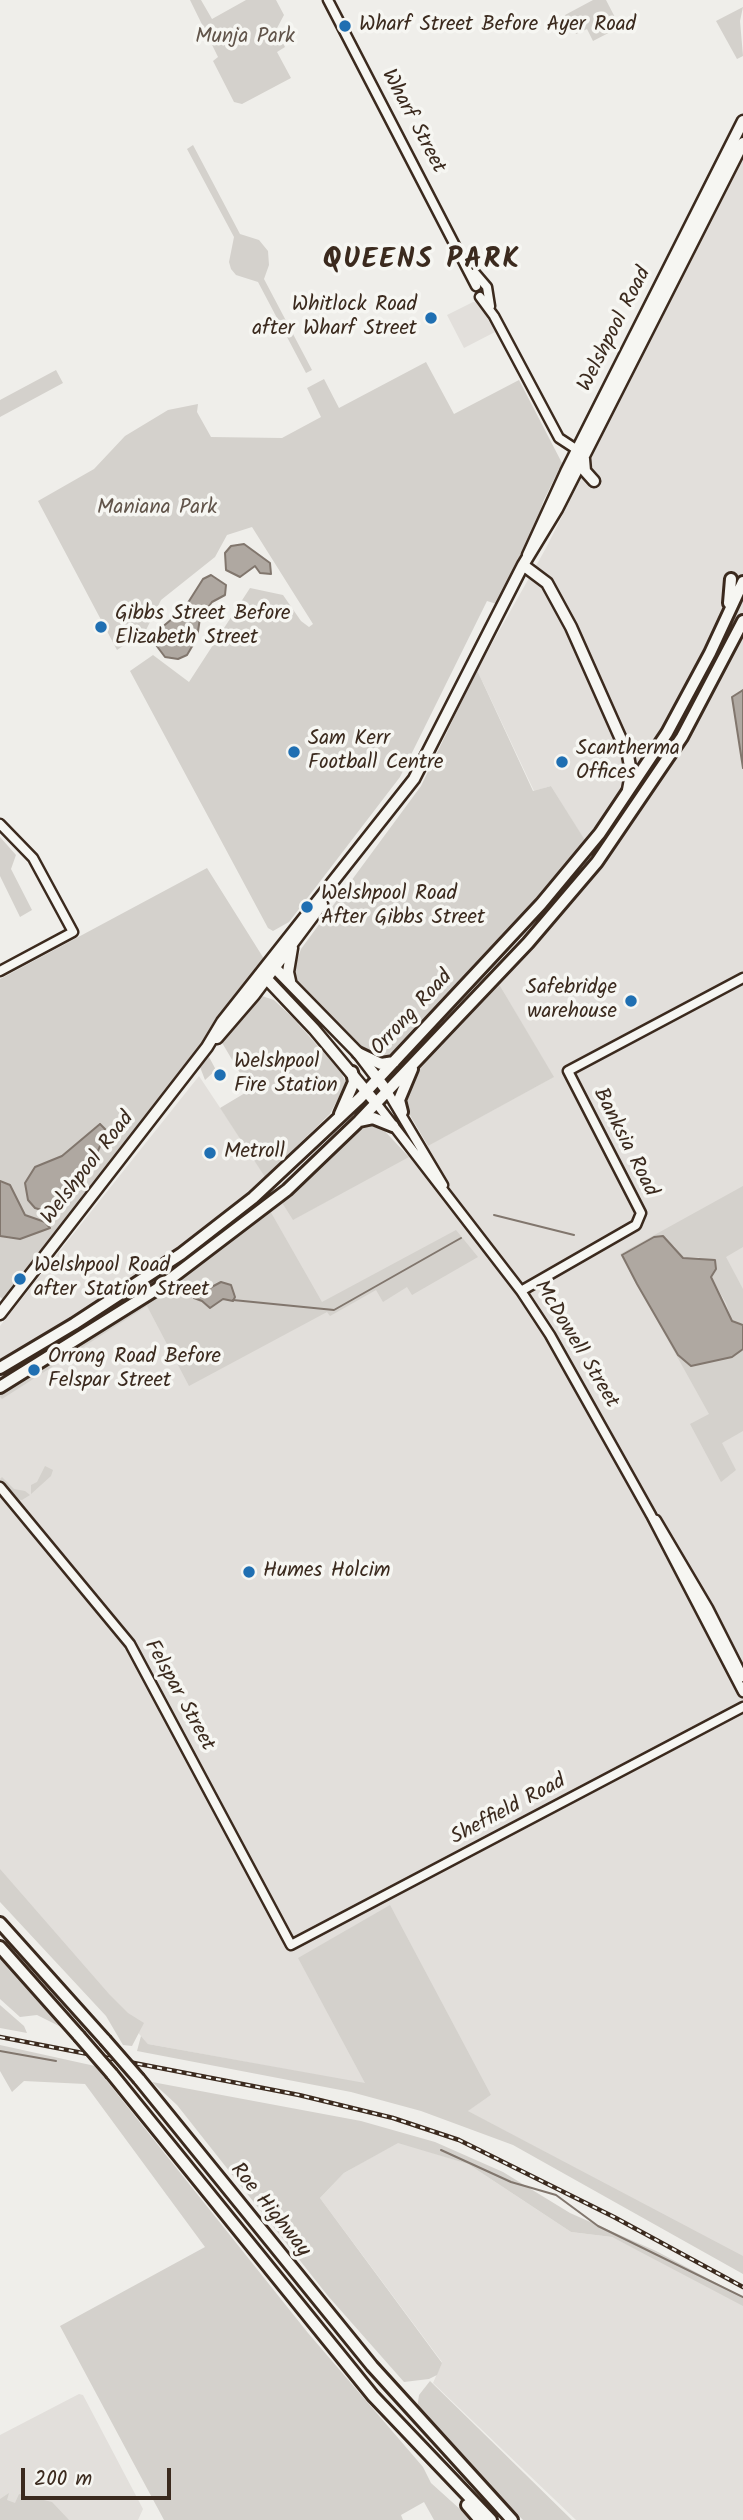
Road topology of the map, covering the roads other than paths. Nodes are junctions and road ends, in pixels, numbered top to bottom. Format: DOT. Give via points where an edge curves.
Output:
graph roads {
  1 [pos="328,0"];
  2 [pos="743,121"];
  3 [pos="743,143"];
  4 [pos="580,453"];
  5 [pos="594,481"];
  6 [pos="525,562"];
  7 [pos="731,579"];
  8 [pos="742,585"];
  9 [pos="728,616"];
  10 [pos="743,621"];
  11 [pos="628,755"];
  12 [pos="651,758"];
  13 [pos="627,794"];
  14 [pos="0,824"];
  15 [pos="326,894"];
  16 [pos="293,945"];
  17 [pos="272,965"];
  18 [pos="0,971"];
  19 [pos="263,976"];
  20 [pos="743,978"];
  21 [pos="290,982"];
  22 [pos="254,995"];
  23 [pos="286,999"];
  24 [pos="207,1046"];
  25 [pos="358,1053"];
  26 [pos="416,1060"];
  27 [pos="394,1062"];
  28 [pos="352,1072"];
  29 [pos="379,1078"];
  30 [pos="367,1091"];
  31 [pos="387,1091"];
  32 [pos="376,1103"];
  33 [pos="402,1112"];
  34 [pos="359,1121"];
  35 [pos="336,1122"];
  36 [pos="393,1126"];
  37 [pos="453,1203"];
  38 [pos="521,1291"];
  39 [pos="0,1314"];
  40 [pos="0,1368"];
  41 [pos="0,1387"];
  42 [pos="0,1487"];
  43 [pos="651,1515"];
  44 [pos="743,1677"];
  45 [pos="743,1692"];
  46 [pos="743,1707"];
  47 [pos="0,1923"];
  48 [pos="291,1945"];
  49 [pos="0,1948"];
  50 [pos="421,2449"];
  51 [pos="480,2520"];
  52 [pos="491,2520"];
  53 [pos="512,2520"];
  1 -- 4 [label="street, Wharf Street" via="465,260 479,285 487,287 483,296 559,438"];
  2 -- 4 [label="main road, Welshpool Road"];
  3 -- 4 [label="main road, Welshpool Road"];
  4 -- 5 [label="main road" via="585,471"];
  4 -- 6 [label="main road, Welshpool Road" via="541,540"];
  6 -- 11 [label="main road" via="547,583 571,627"];
  6 -- 15 [label="main road, Welshpool Road" via="414,779"];
  7 -- 9 [label="highway"];
  8 -- 9 [label="highway, Orrong Road"];
  9 -- 12 [label="highway, Orrong Road"];
  10 -- 26 [label="highway, Orrong Road" via="682,737 597,862"];
  11 -- 12 [label="main road" via="639,763"];
  11 -- 13 [label="main road"];
  12 -- 13 [label="highway, Orrong Road"];
  13 -- 27 [label="highway, Orrong Road" via="541,904"];
  14 -- 18 [label="street" via="33,858 73,932"];
  15 -- 16 [label="main road, Welshpool Road"];
  15 -- 17 [label="main road, Welshpool Road"];
  16 -- 17 [label="main road, Welshpool Road"];
  16 -- 21 [label="main road"];
  17 -- 19 [label="main road, Welshpool Road"];
  17 -- 21 [label="main road, McDowell Street"];
  19 -- 22 [label="main road, Welshpool Road"];
  19 -- 23 [label="main road, McDowell Street"];
  19 -- 24 [label="main road, Welshpool Road"];
  20 -- 38 [label="street, Banksia Road" via="568,1071 641,1213 636,1225"];
  21 -- 25 [label="main road, McDowell Street"];
  22 -- 23 [label="main road" via="262,991"];
  22 -- 24 [label="main road, Welshpool Road"];
  23 -- 28 [label="main road, McDowell Street"];
  24 -- 39 [label="main road, Welshpool Road"];
  25 -- 27 [label="highway" via="381,1064"];
  25 -- 29 [label="main road, McDowell Street"];
  26 -- 31 [label="highway, Orrong Road"];
  26 -- 33 [label="highway" via="400,1100"];
  27 -- 29 [label="highway, Orrong Road"];
  28 -- 30 [label="main road, McDowell Street"];
  28 -- 35 [label="highway" via="354,1082"];
  29 -- 30 [label="highway, Orrong Road"];
  29 -- 31 [label="main road, McDowell Street"];
  30 -- 32 [label="main road, McDowell Street"];
  30 -- 35 [label="highway, Orrong Road"];
  31 -- 32 [label="highway, Orrong Road"];
  31 -- 33 [label="street, McDowell Street"];
  32 -- 34 [label="highway, Orrong Road"];
  32 -- 36 [label="street, McDowell Street"];
  33 -- 37 [label="street, McDowell Street"];
  34 -- 36 [label="highway" via="373,1118"];
  34 -- 41 [label="highway, Orrong Road" via="287,1190 157,1289"];
  35 -- 40 [label="highway, Orrong Road" via="253,1198 181,1254"];
  36 -- 37 [label="street, McDowell Street"];
  37 -- 38 [label="street, McDowell Street"];
  38 -- 43 [label="street, McDowell Street"];
  42 -- 48 [label="street, Felspar Street" via="130,1644"];
  43 -- 44 [label="street, McDowell Street" via="664,1530"];
  43 -- 45 [label="street, McDowell Street"];
  46 -- 48 [label="street, Sheffield Road"];
  47 -- 53 [label="highway, Roe Highway, bridge" via="139,2079 363,2355"];
  49 -- 50 [label="highway, Roe Highway, bridge" via="112,2074 288,2294"];
  50 -- 51 [label="highway"];
  50 -- 52 [label="highway, Roe Highway"];
}
